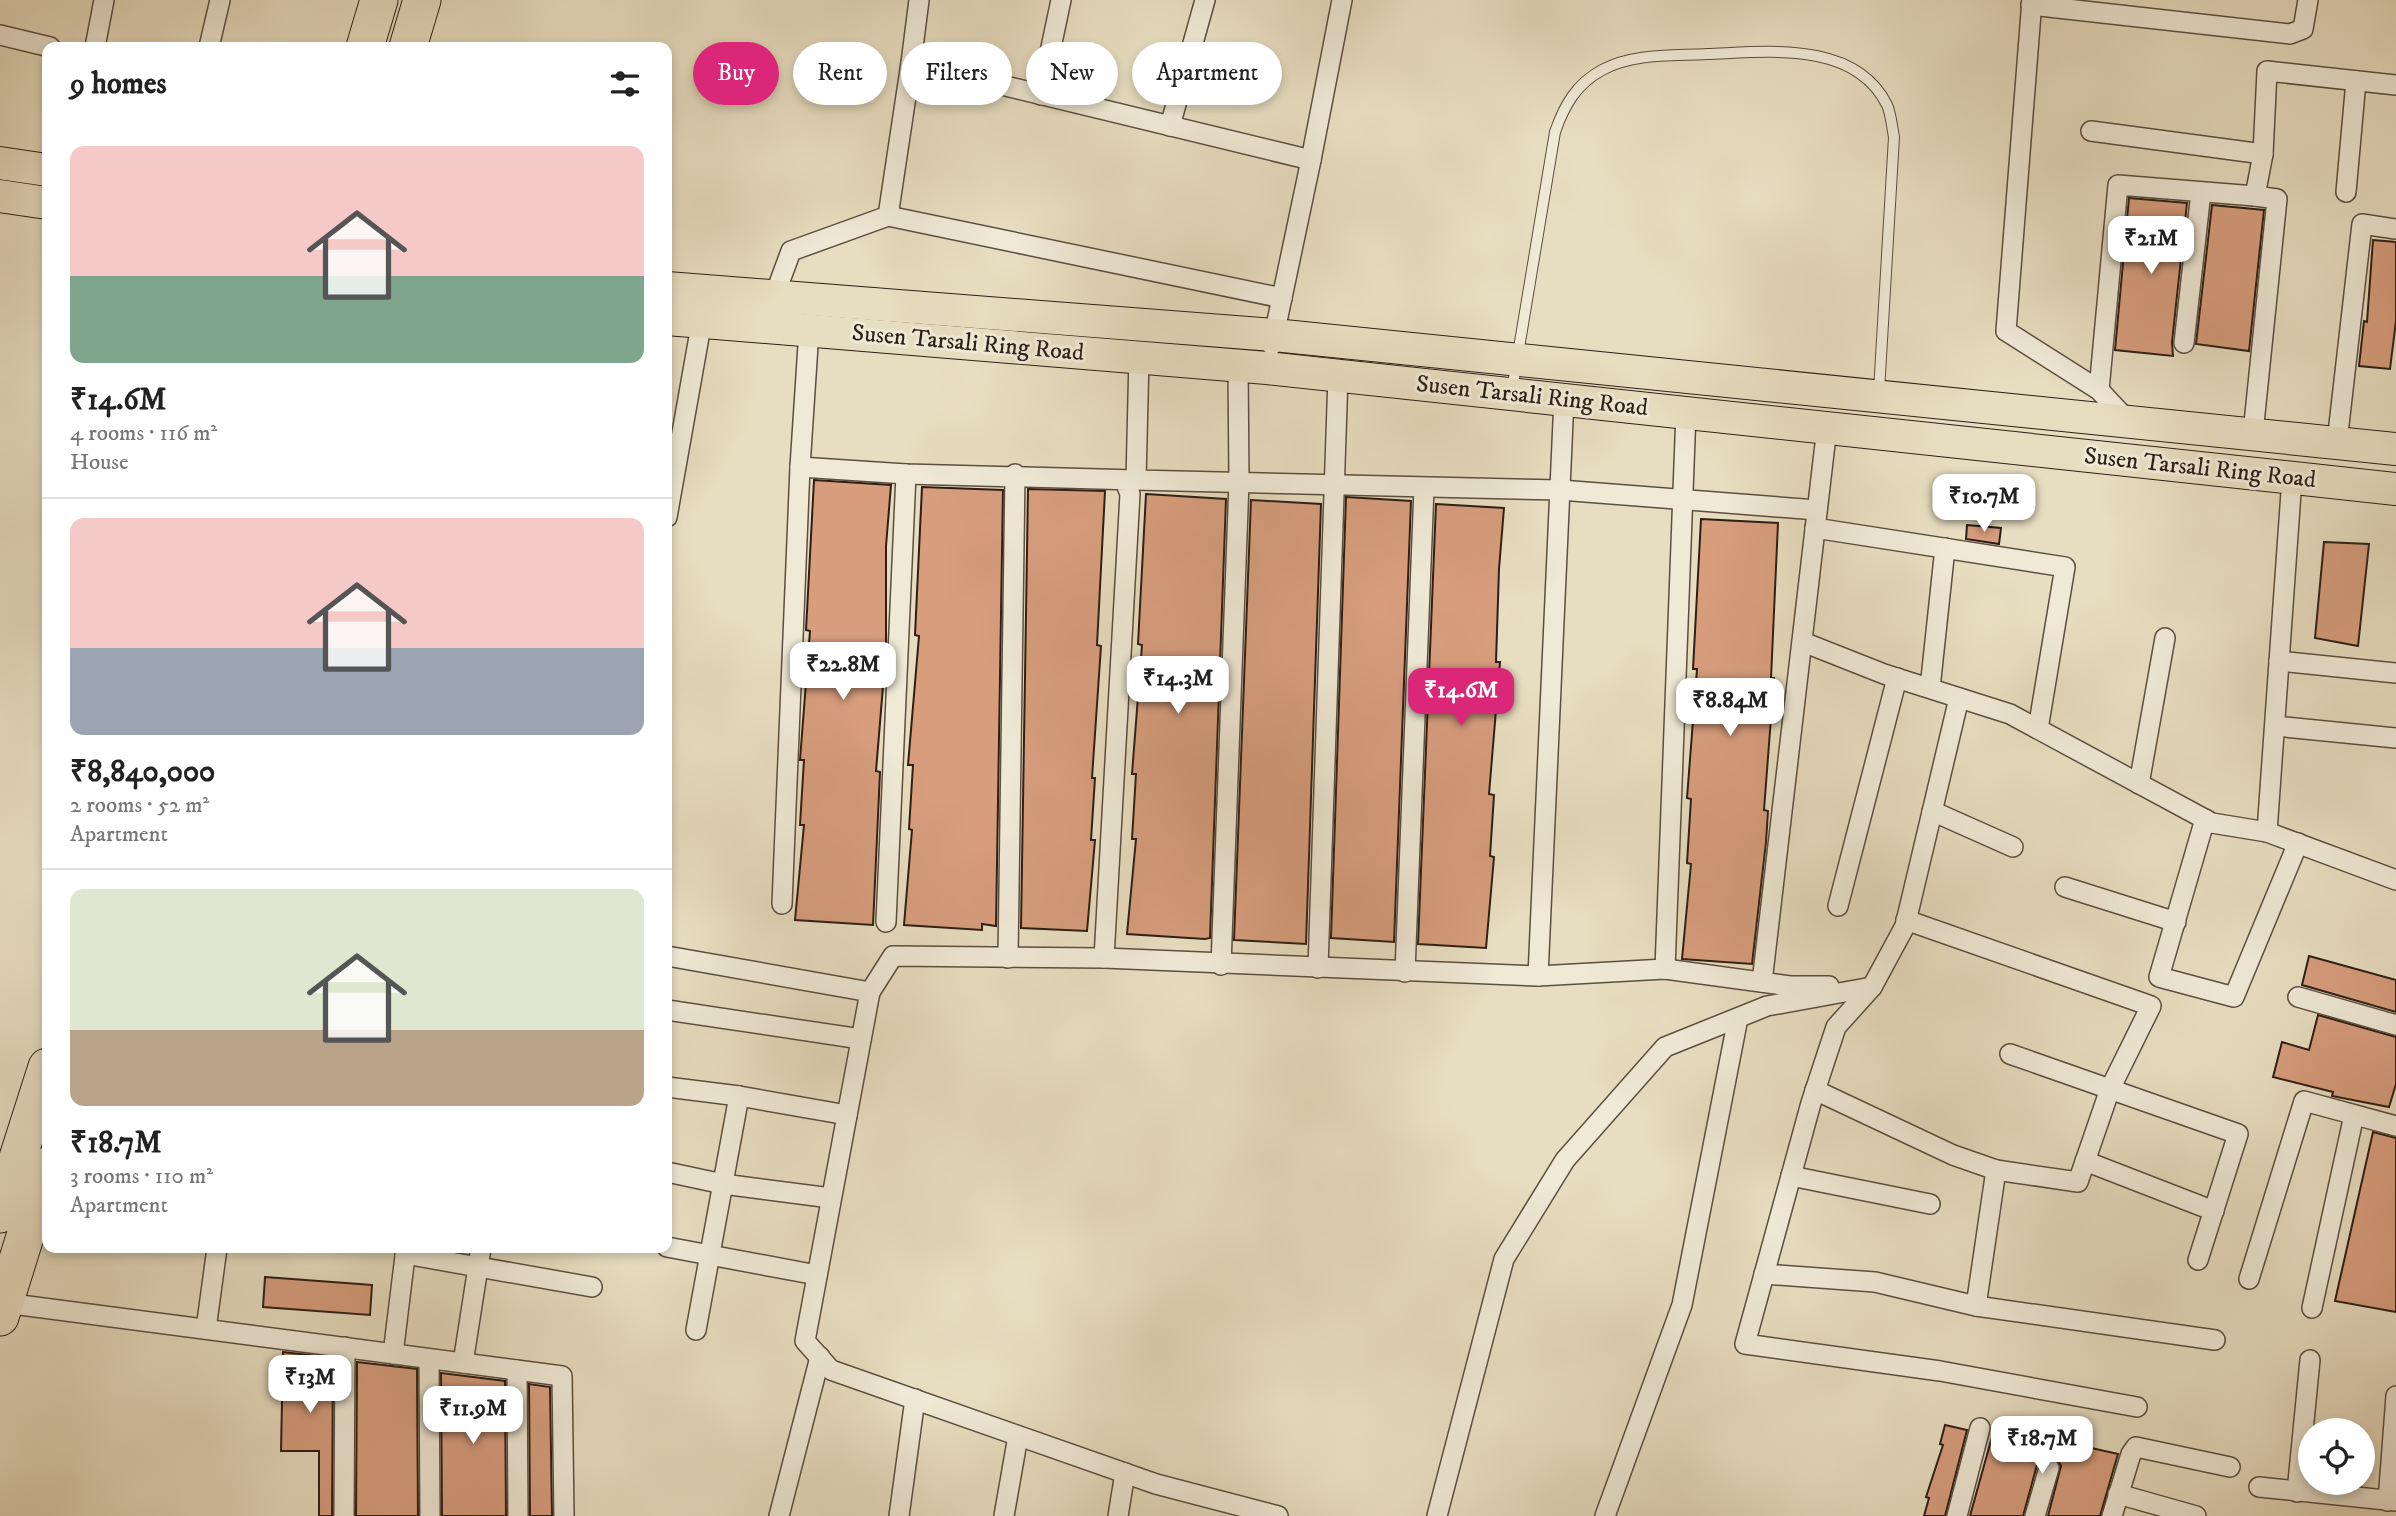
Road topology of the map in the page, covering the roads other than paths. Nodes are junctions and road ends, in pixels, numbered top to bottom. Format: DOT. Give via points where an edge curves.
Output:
graph roads {
  1 [pos="104,0"];
  2 [pos="220,0"];
  3 [pos="379,0"];
  4 [pos="422,0"];
  5 [pos="919,0"];
  6 [pos="1060,0"];
  7 [pos="1205,0"];
  8 [pos="1342,0"];
  9 [pos="2308,0"];
  10 [pos="2031,3"];
  11 [pos="0,35"];
  12 [pos="96,42"];
  13 [pos="210,42"];
  14 [pos="366,42"];
  15 [pos="409,42"];
  16 [pos="914,42"];
  17 [pos="1052,42"];
  18 [pos="42,45"];
  19 [pos="2356,81"];
  20 [pos="2396,85"];
  21 [pos="905,105"];
  22 [pos="1083,105"];
  23 [pos="1170,126"];
  24 [pos="2091,131"];
  25 [pos="2263,154"];
  26 [pos="1311,160"];
  27 [pos="0,163"];
  28 [pos="42,169"];
  29 [pos="2202,191"];
  30 [pos="2346,192"];
  31 [pos="0,196"];
  32 [pos="2255,196"];
  33 [pos="42,202"];
  34 [pos="888,216"];
  35 [pos="2396,229"];
  36 [pos="672,288"];
  37 [pos="774,297"];
  38 [pos="1282,298"];
  39 [pos="672,319"];
  40 [pos="702,320"];
  41 [pos="809,330"];
  42 [pos="1274,335"];
  43 [pos="2184,343"];
  44 [pos="1139,357"];
  45 [pos="1518,359"];
  46 [pos="1253,367"];
  47 [pos="1338,376"];
  48 [pos="2099,390"];
  49 [pos="1512,393"];
  50 [pos="1878,395"];
  51 [pos="1564,398"];
  52 [pos="1686,412"];
  53 [pos="2127,420"];
  54 [pos="1827,427"];
  55 [pos="2253,433"];
  56 [pos="2337,442"];
  57 [pos="2396,449"];
  58 [pos="800,467"];
  59 [pos="906,474"];
  60 [pos="1015,474"];
  61 [pos="2291,478"];
  62 [pos="1136,480"];
  63 [pos="1239,482"];
  64 [pos="1337,485"];
  65 [pos="1424,488"];
  66 [pos="672,489"];
  67 [pos="2396,489"];
  68 [pos="1560,490"];
  69 [pos="1684,502"];
  70 [pos="1816,519"];
  71 [pos="1945,548"];
  72 [pos="2165,638"];
  73 [pos="1803,642"];
  74 [pos="2279,661"];
  75 [pos="2396,673"];
  76 [pos="1897,678"];
  77 [pos="1930,688"];
  78 [pos="1959,698"];
  79 [pos="2275,726"];
  80 [pos="2038,729"];
  81 [pos="2396,738"];
  82 [pos="2139,784"];
  83 [pos="1932,811"];
  84 [pos="2205,819"];
  85 [pos="2267,832"];
  86 [pos="2298,843"];
  87 [pos="2013,847"];
  88 [pos="2396,880"];
  89 [pos="2065,887"];
  90 [pos="782,904"];
  91 [pos="1838,906"];
  92 [pos="1906,920"];
  93 [pos="886,922"];
  94 [pos="2176,922"];
  95 [pos="672,957"];
  96 [pos="1008,958"];
  97 [pos="1104,958"];
  98 [pos="1222,965"];
  99 [pos="1318,968"];
  100 [pos="1665,969"];
  101 [pos="1405,972"];
  102 [pos="1538,976"];
  103 [pos="2159,977"];
  104 [pos="1762,982"];
  105 [pos="1872,987"];
  106 [pos="870,992"];
  107 [pos="2298,997"];
  108 [pos="2151,1006"];
  109 [pos="672,1011"];
  110 [pos="1738,1018"];
  111 [pos="2396,1025"];
  112 [pos="861,1039"];
  113 [pos="2010,1054"];
  114 [pos="42,1083"];
  115 [pos="672,1088"];
  116 [pos="2110,1089"];
  117 [pos="1815,1090"];
  118 [pos="739,1096"];
  119 [pos="847,1115"];
  120 [pos="2354,1115"];
  121 [pos="2396,1126"];
  122 [pos="2085,1161"];
  123 [pos="1996,1170"];
  124 [pos="672,1173"];
  125 [pos="1791,1176"];
  126 [pos="723,1184"];
  127 [pos="42,1186"];
  128 [pos="831,1198"];
  129 [pos="1930,1204"];
  130 [pos="2214,1211"];
  131 [pos="0,1214"];
  132 [pos="672,1248"];
  133 [pos="216,1253"];
  134 [pos="405,1253"];
  135 [pos="430,1253"];
  136 [pos="710,1256"];
  137 [pos="479,1257"];
  138 [pos="2198,1260"];
  139 [pos="1764,1274"];
  140 [pos="817,1275"];
  141 [pos="2249,1279"];
  142 [pos="592,1287"];
  143 [pos="1976,1306"];
  144 [pos="2312,1308"];
  145 [pos="2,1310"];
  146 [pos="206,1329"];
  147 [pos="696,1330"];
  148 [pos="2215,1340"];
  149 [pos="345,1348"];
  150 [pos="393,1354"];
  151 [pos="820,1357"];
  152 [pos="429,1359"];
  153 [pos="2310,1360"];
  154 [pos="463,1363"];
  155 [pos="517,1370"];
  156 [pos="2396,1396"];
  157 [pos="915,1399"];
  158 [pos="2137,1407"];
  159 [pos="1980,1428"];
  160 [pos="1018,1436"];
  161 [pos="2230,1467"];
  162 [pos="2049,1468"];
  163 [pos="1125,1473"];
  164 [pos="2259,1487"];
  165 [pos="2297,1492"];
  166 [pos="2119,1494"];
  167 [pos="2392,1501"];
  168 [pos="1223,1509"];
  169 [pos="344,1516"];
  170 [pos="430,1516"];
  171 [pos="518,1516"];
  172 [pos="564,1516"];
  173 [pos="779,1516"];
  174 [pos="899,1516"];
  175 [pos="1004,1516"];
  176 [pos="1118,1516"];
  177 [pos="1278,1516"];
  178 [pos="1437,1516"];
  179 [pos="1605,1516"];
  180 [pos="1957,1516"];
  181 [pos="2035,1516"];
  182 [pos="2112,1516"];
  183 [pos="2196,1516"];
  1 -- 12 [label="street"];
  2 -- 13 [label="street"];
  3 -- 14 [label="highway"];
  4 -- 15 [label="highway"];
  5 -- 16 [label="street"];
  6 -- 17 [label="street"];
  7 -- 23 [label="street"];
  8 -- 26 [label="street"];
  9 -- 10 [label="street" via="2303,29 2290,34"];
  10 -- 48 [label="street" via="2006,331"];
  11 -- 18 [label="street"];
  19 -- 20 [label="street"];
  19 -- 25 [label="street" via="2267,71"];
  19 -- 30 [label="street"];
  21 -- 34 [label="street"];
  22 -- 23 [label="street"];
  23 -- 26 [label="street"];
  24 -- 25 [label="street"];
  25 -- 32 [label="street"];
  26 -- 38 [label="street"];
  27 -- 28 [label="main road"];
  29 -- 32 [label="street"];
  29 -- 43 [label="street"];
  29 -- 48 [label="street" via="2119,185"];
  31 -- 33 [label="main road"];
  32 -- 55 [label="street" via="2277,199"];
  34 -- 37 [label="street" via="791,251"];
  34 -- 38 [label="street"];
  35 -- 56 [label="street" via="2362,224"];
  36 -- 37 [label="main road, Susen Tarsali Ring Road"];
  37 -- 42 [label="main road, Susen Tarsali Ring Road"];
  38 -- 42 [label="street"];
  39 -- 40 [label="main road, Susen Tarsali Ring Road"];
  40 -- 41 [label="main road, Susen Tarsali Ring Road"];
  40 -- 66 [label="street"];
  41 -- 44 [label="main road, Susen Tarsali Ring Road"];
  41 -- 58 [label="street"];
  42 -- 45 [label="main road, Susen Tarsali Ring Road"];
  42 -- 46 [label="street"];
  44 -- 46 [label="main road, Susen Tarsali Ring Road"];
  44 -- 62 [label="street"];
  45 -- 49 [label="lane"];
  45 -- 50 [label="main road, Susen Tarsali Ring Road"];
  45 -- 50 [label="lane" via="1555,132 1564,106 1579,87 1602,70 1629,60 1798,52 1849,68 1872,87 1887,106 1894,136"];
  46 -- 47 [label="main road, Susen Tarsali Ring Road"];
  46 -- 63 [label="street"];
  47 -- 49 [label="main road, Susen Tarsali Ring Road"];
  47 -- 64 [label="street"];
  48 -- 53 [label="street"];
  49 -- 51 [label="main road, Susen Tarsali Ring Road"];
  50 -- 53 [label="main road, Susen Tarsali Ring Road"];
  51 -- 52 [label="main road, Susen Tarsali Ring Road"];
  51 -- 68 [label="street"];
  52 -- 54 [label="main road, Susen Tarsali Ring Road"];
  52 -- 69 [label="street"];
  53 -- 55 [label="main road, Susen Tarsali Ring Road"];
  54 -- 61 [label="main road, Susen Tarsali Ring Road"];
  54 -- 70 [label="street"];
  55 -- 56 [label="main road, Susen Tarsali Ring Road"];
  56 -- 57 [label="main road, Susen Tarsali Ring Road"];
  58 -- 59 [label="street"];
  58 -- 90 [label="street"];
  59 -- 60 [label="street"];
  59 -- 93 [label="street"];
  60 -- 62 [label="street"];
  60 -- 96 [label="street"];
  61 -- 67 [label="main road, Susen Tarsali Ring Road"];
  61 -- 74 [label="street"];
  62 -- 63 [label="street"];
  62 -- 97 [label="street" via="1126,484 1130,494"];
  63 -- 64 [label="street"];
  63 -- 98 [label="street"];
  64 -- 65 [label="street"];
  64 -- 99 [label="street"];
  65 -- 68 [label="street"];
  65 -- 101 [label="street"];
  68 -- 69 [label="street"];
  68 -- 102 [label="street"];
  69 -- 70 [label="street"];
  69 -- 100 [label="street"];
  70 -- 71 [label="street"];
  70 -- 73 [label="street"];
  71 -- 77 [label="street"];
  71 -- 80 [label="street" via="2066,567"];
  72 -- 82 [label="street"];
  73 -- 76 [label="street"];
  73 -- 104 [label="street"];
  74 -- 75 [label="street"];
  74 -- 79 [label="street"];
  76 -- 77 [label="street"];
  76 -- 91 [label="street"];
  77 -- 78 [label="street"];
  78 -- 80 [label="street" via="2010,714"];
  78 -- 83 [label="street"];
  79 -- 81 [label="street"];
  79 -- 85 [label="street"];
  80 -- 82 [label="street"];
  82 -- 84 [label="street"];
  83 -- 87 [label="street"];
  83 -- 92 [label="street"];
  84 -- 85 [label="street"];
  84 -- 94 [label="street"];
  85 -- 86 [label="street"];
  86 -- 88 [label="street"];
  86 -- 103 [label="street" via="2234,997"];
  89 -- 94 [label="street"];
  92 -- 105 [label="street"];
  92 -- 108 [label="street"];
  94 -- 103 [label="street"];
  95 -- 106 [label="street"];
  96 -- 97 [label="street"];
  96 -- 106 [label="street" via="893,956"];
  97 -- 98 [label="street"];
  98 -- 99 [label="street"];
  99 -- 101 [label="street"];
  100 -- 102 [label="street"];
  100 -- 104 [label="street"];
  101 -- 102 [label="street"];
  103 -- 108 [label="street"];
  104 -- 105 [label="street"];
  105 -- 110 [label="street" via="1767,1006"];
  105 -- 117 [label="street" via="1836,1027"];
  106 -- 112 [label="street"];
  107 -- 111 [label="street"];
  108 -- 116 [label="street"];
  109 -- 112 [label="street"];
  110 -- 178 [label="street" via="1665,1047 1565,1160 1504,1259"];
  110 -- 179 [label="street" via="1682,1305"];
  112 -- 119 [label="street"];
  113 -- 116 [label="street"];
  114 -- 131 [label="highway"];
  115 -- 118 [label="street"];
  116 -- 122 [label="street"];
  116 -- 130 [label="street" via="2238,1134"];
  117 -- 123 [label="street"];
  117 -- 125 [label="street"];
  118 -- 119 [label="street"];
  118 -- 126 [label="street"];
  119 -- 128 [label="street"];
  120 -- 121 [label="street"];
  120 -- 141 [label="street" via="2304,1101"];
  120 -- 144 [label="street"];
  122 -- 123 [label="street" via="2078,1182"];
  122 -- 130 [label="street"];
  123 -- 143 [label="street"];
  124 -- 126 [label="street"];
  125 -- 129 [label="street"];
  125 -- 139 [label="street"];
  126 -- 128 [label="street"];
  126 -- 136 [label="street"];
  127 -- 145 [label="highway"];
  128 -- 140 [label="street"];
  130 -- 138 [label="street"];
  132 -- 136 [label="street"];
  133 -- 146 [label="street"];
  134 -- 150 [label="street"];
  135 -- 137 [label="street"];
  136 -- 140 [label="street"];
  136 -- 147 [label="street"];
  137 -- 142 [label="street"];
  137 -- 154 [label="street"];
  139 -- 143 [label="street" via="1875,1282"];
  139 -- 158 [label="street" via="1745,1344 1940,1371"];
  140 -- 151 [label="street" via="805,1341"];
  143 -- 148 [label="street"];
  145 -- 146 [label="street"];
  146 -- 149 [label="street"];
  149 -- 150 [label="street"];
  149 -- 169 [label="street"];
  150 -- 152 [label="street"];
  151 -- 157 [label="street" via="831,1370"];
  151 -- 173 [label="street"];
  152 -- 154 [label="street"];
  152 -- 170 [label="street"];
  153 -- 165 [label="street"];
  154 -- 155 [label="street"];
  155 -- 171 [label="street"];
  155 -- 172 [label="street" via="562,1376"];
  156 -- 167 [label="street"];
  157 -- 160 [label="street"];
  157 -- 174 [label="street"];
  159 -- 180 [label="street"];
  160 -- 163 [label="street"];
  160 -- 175 [label="street"];
  161 -- 166 [label="street" via="2136,1447"];
  162 -- 181 [label="street"];
  163 -- 168 [label="street"];
  163 -- 176 [label="street"];
  164 -- 165 [label="street"];
  165 -- 167 [label="street"];
  166 -- 182 [label="street"];
  166 -- 183 [label="street"];
  168 -- 177 [label="street"];
}
